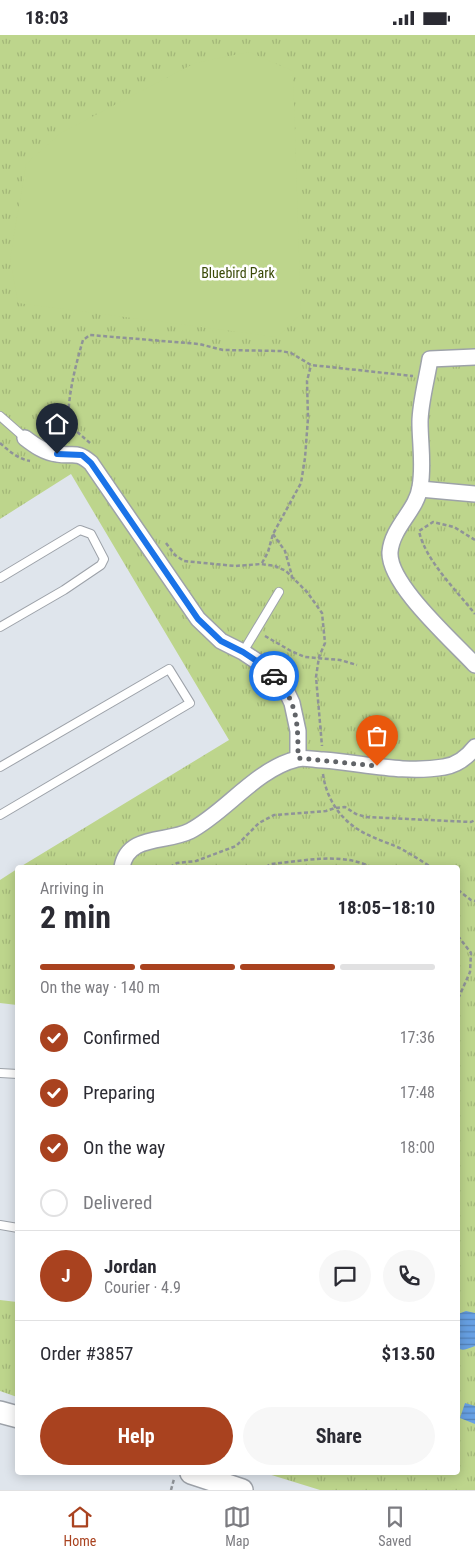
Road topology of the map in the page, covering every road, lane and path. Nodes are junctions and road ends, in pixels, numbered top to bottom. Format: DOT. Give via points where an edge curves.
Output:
graph roads {
  1 [pos="475,357"];
  2 [pos="311,365"];
  3 [pos="427,377"];
  4 [pos="0,416"];
  5 [pos="68,424"];
  6 [pos="25,438"];
  7 [pos="420,489"];
  8 [pos="475,494"];
  9 [pos="273,535"];
  10 [pos="475,540"];
  11 [pos="261,564"];
  12 [pos="293,577"];
  13 [pos="0,578"];
  14 [pos="279,592"];
  15 [pos="475,614"];
  16 [pos="0,627"];
  17 [pos="256,631"];
  18 [pos="243,652"];
  19 [pos="357,665"];
  20 [pos="475,665"];
  21 [pos="475,747"];
  22 [pos="298,758"];
  23 [pos="0,767"];
  24 [pos="0,815"];
  25 [pos="475,820"];
  26 [pos="123,865"];
  27 [pos="174,865"];
  28 [pos="269,865"];
  29 [pos="366,865"];
  30 [pos="460,892"];
  31 [pos="475,901"];
  32 [pos="460,939"];
  33 [pos="460,994"];
  34 [pos="0,1073"];
  35 [pos="15,1074"];
  36 [pos="0,1225"];
  37 [pos="15,1228"];
  38 [pos="175,1475"];
  39 [pos="197,1475"];
  40 [pos="171,1490"];
  41 [pos="242,1490"];
  1 -- 3 [label="street" via="430,359"];
  2 -- 3 [label="path"];
  2 -- 5 [label="path" via="281,351 223,350 199,344 90,335 82,340"];
  2 -- 9 [label="path" via="307,381 308,417 301,483"];
  3 -- 7 [label="street" via="420,421"];
  4 -- 6 [label="lane"];
  6 -- 18 [label="street" via="47,452 82,455 91,463 198,619 221,641"];
  7 -- 8 [label="street"];
  7 -- 20 [label="street" via="397,530 390,551 393,569 424,612"];
  9 -- 11 [label="path"];
  9 -- 12 [label="path" via="284,551"];
  10 -- 15 [label="path" via="454,527 433,522 419,531 421,541 438,568"];
  13 -- 16 [label="lane" via="80,531 91,533 104,559 101,565 64,591"];
  14 -- 17 [label="lane"];
  17 -- 18 [label="lane"];
  17 -- 19 [label="path" via="305,657"];
  18 -- 22 [label="street" via="267,668 285,688 298,731"];
  21 -- 22 [label="street" via="468,756 446,767 422,769"];
  22 -- 26 [label="street" via="270,770 190,831 139,843 129,852"];
  23 -- 24 [label="lane" via="169,669 190,703"];
  25 -- 27 [label="path" via="441,822 366,817 345,807 274,815 258,823 236,847"];
  28 -- 29 [label="path" via="329,858"];
  30 -- 31 [label="path"];
  32 -- 33 [label="path" via="471,953 470,972"];
  34 -- 35 [label="lane"];
  36 -- 37 [label="lane"];
  38 -- 40 [label="path"];
  39 -- 41 [label="street"];
}
